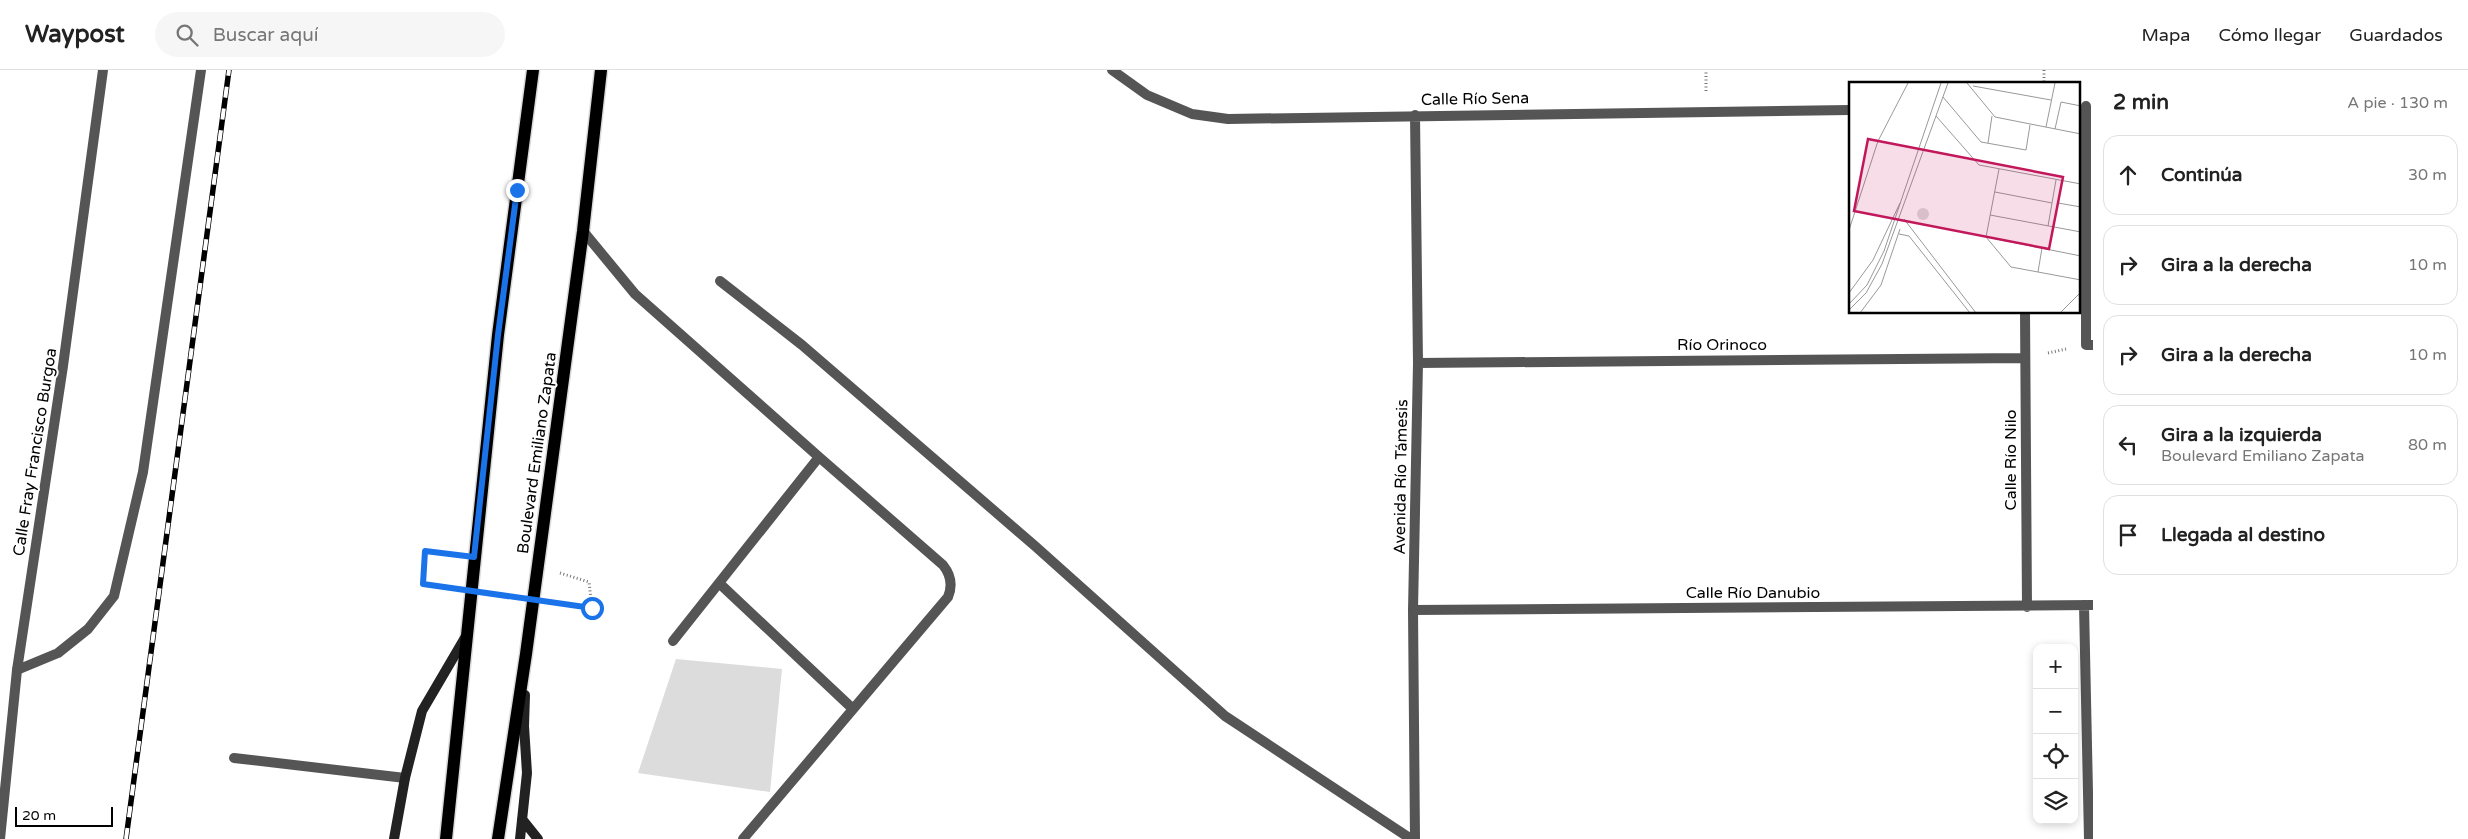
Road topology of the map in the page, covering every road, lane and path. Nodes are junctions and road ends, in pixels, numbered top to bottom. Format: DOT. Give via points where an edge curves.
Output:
graph roads {
  1 [pos="103,70"];
  2 [pos="201,70"];
  3 [pos="533,70"];
  4 [pos="601,70"];
  5 [pos="1112,70"];
  6 [pos="2086,106"];
  7 [pos="1849,110"];
  8 [pos="1415,115"];
  9 [pos="583,231"];
  10 [pos="720,281"];
  11 [pos="2025,314"];
  12 [pos="2090,345"];
  13 [pos="2026,358"];
  14 [pos="1418,363"];
  15 [pos="819,457"];
  16 [pos="474,557"];
  17 [pos="538,567"];
  18 [pos="719,583"];
  19 [pos="2088,605"];
  20 [pos="2027,607"];
  21 [pos="1413,610"];
  22 [pos="466,635"];
  23 [pos="673,641"];
  24 [pos="526,654"];
  25 [pos="17,670"];
  26 [pos="853,709"];
  27 [pos="234,758"];
  28 [pos="405,778"];
  29 [pos="522,819"];
  30 [pos="0,839"];
  31 [pos="394,839"];
  32 [pos="446,839"];
  33 [pos="498,839"];
  34 [pos="520,839"];
  35 [pos="538,839"];
  36 [pos="743,839"];
  37 [pos="1413,839"];
  38 [pos="2089,839"];
  1 -- 25 [label="street, Calle Fray Francisco Burgoa"];
  2 -- 25 [label="street" via="143,472 114,596 88,629 58,653"];
  3 -- 16 [label="main road" via="498,335"];
  4 -- 9 [label="main road, Boulevard Emiliano Zapata"];
  5 -- 8 [label="street, Calle Río Sena" via="1147,95 1192,114 1228,119"];
  6 -- 12 [label="street"];
  7 -- 8 [label="street, Calle Río Sena"];
  8 -- 14 [label="street, Avenida Río Támesis"];
  9 -- 15 [label="street" via="635,294"];
  9 -- 17 [label="main road, Boulevard Emiliano Zapata"];
  10 -- 37 [label="street" via="817,358 1225,716"];
  11 -- 13 [label="street, Calle Río Nilo"];
  12 -- 13 [label="path"];
  13 -- 14 [label="street, Río Orinoco"];
  13 -- 20 [label="street, Calle Río Nilo"];
  14 -- 21 [label="street, Avenida Río Támesis"];
  15 -- 18 [label="street"];
  15 -- 26 [label="street" via="943,565 951,583 948,597"];
  16 -- 17 [label="path, bridge" via="425,551 423,584 592,608 589,582"];
  16 -- 22 [label="main road"];
  17 -- 24 [label="main road, Boulevard Emiliano Zapata"];
  18 -- 23 [label="street"];
  18 -- 26 [label="street"];
  19 -- 20 [label="street, Calle Río Danubio"];
  19 -- 38 [label="street"];
  20 -- 21 [label="street, Calle Río Danubio"];
  21 -- 37 [label="street, Avenida Río Támesis"];
  22 -- 28 [label="main road" via="422,710"];
  22 -- 32 [label="main road"];
  24 -- 29 [label="main road" via="526,773"];
  24 -- 33 [label="main road, Boulevard Emiliano Zapata"];
  25 -- 30 [label="street, Calle Fray Francisco Burgoa"];
  26 -- 36 [label="street"];
  27 -- 28 [label="street"];
  28 -- 31 [label="main road"];
  29 -- 34 [label="main road"];
  29 -- 35 [label="main road"];
}
